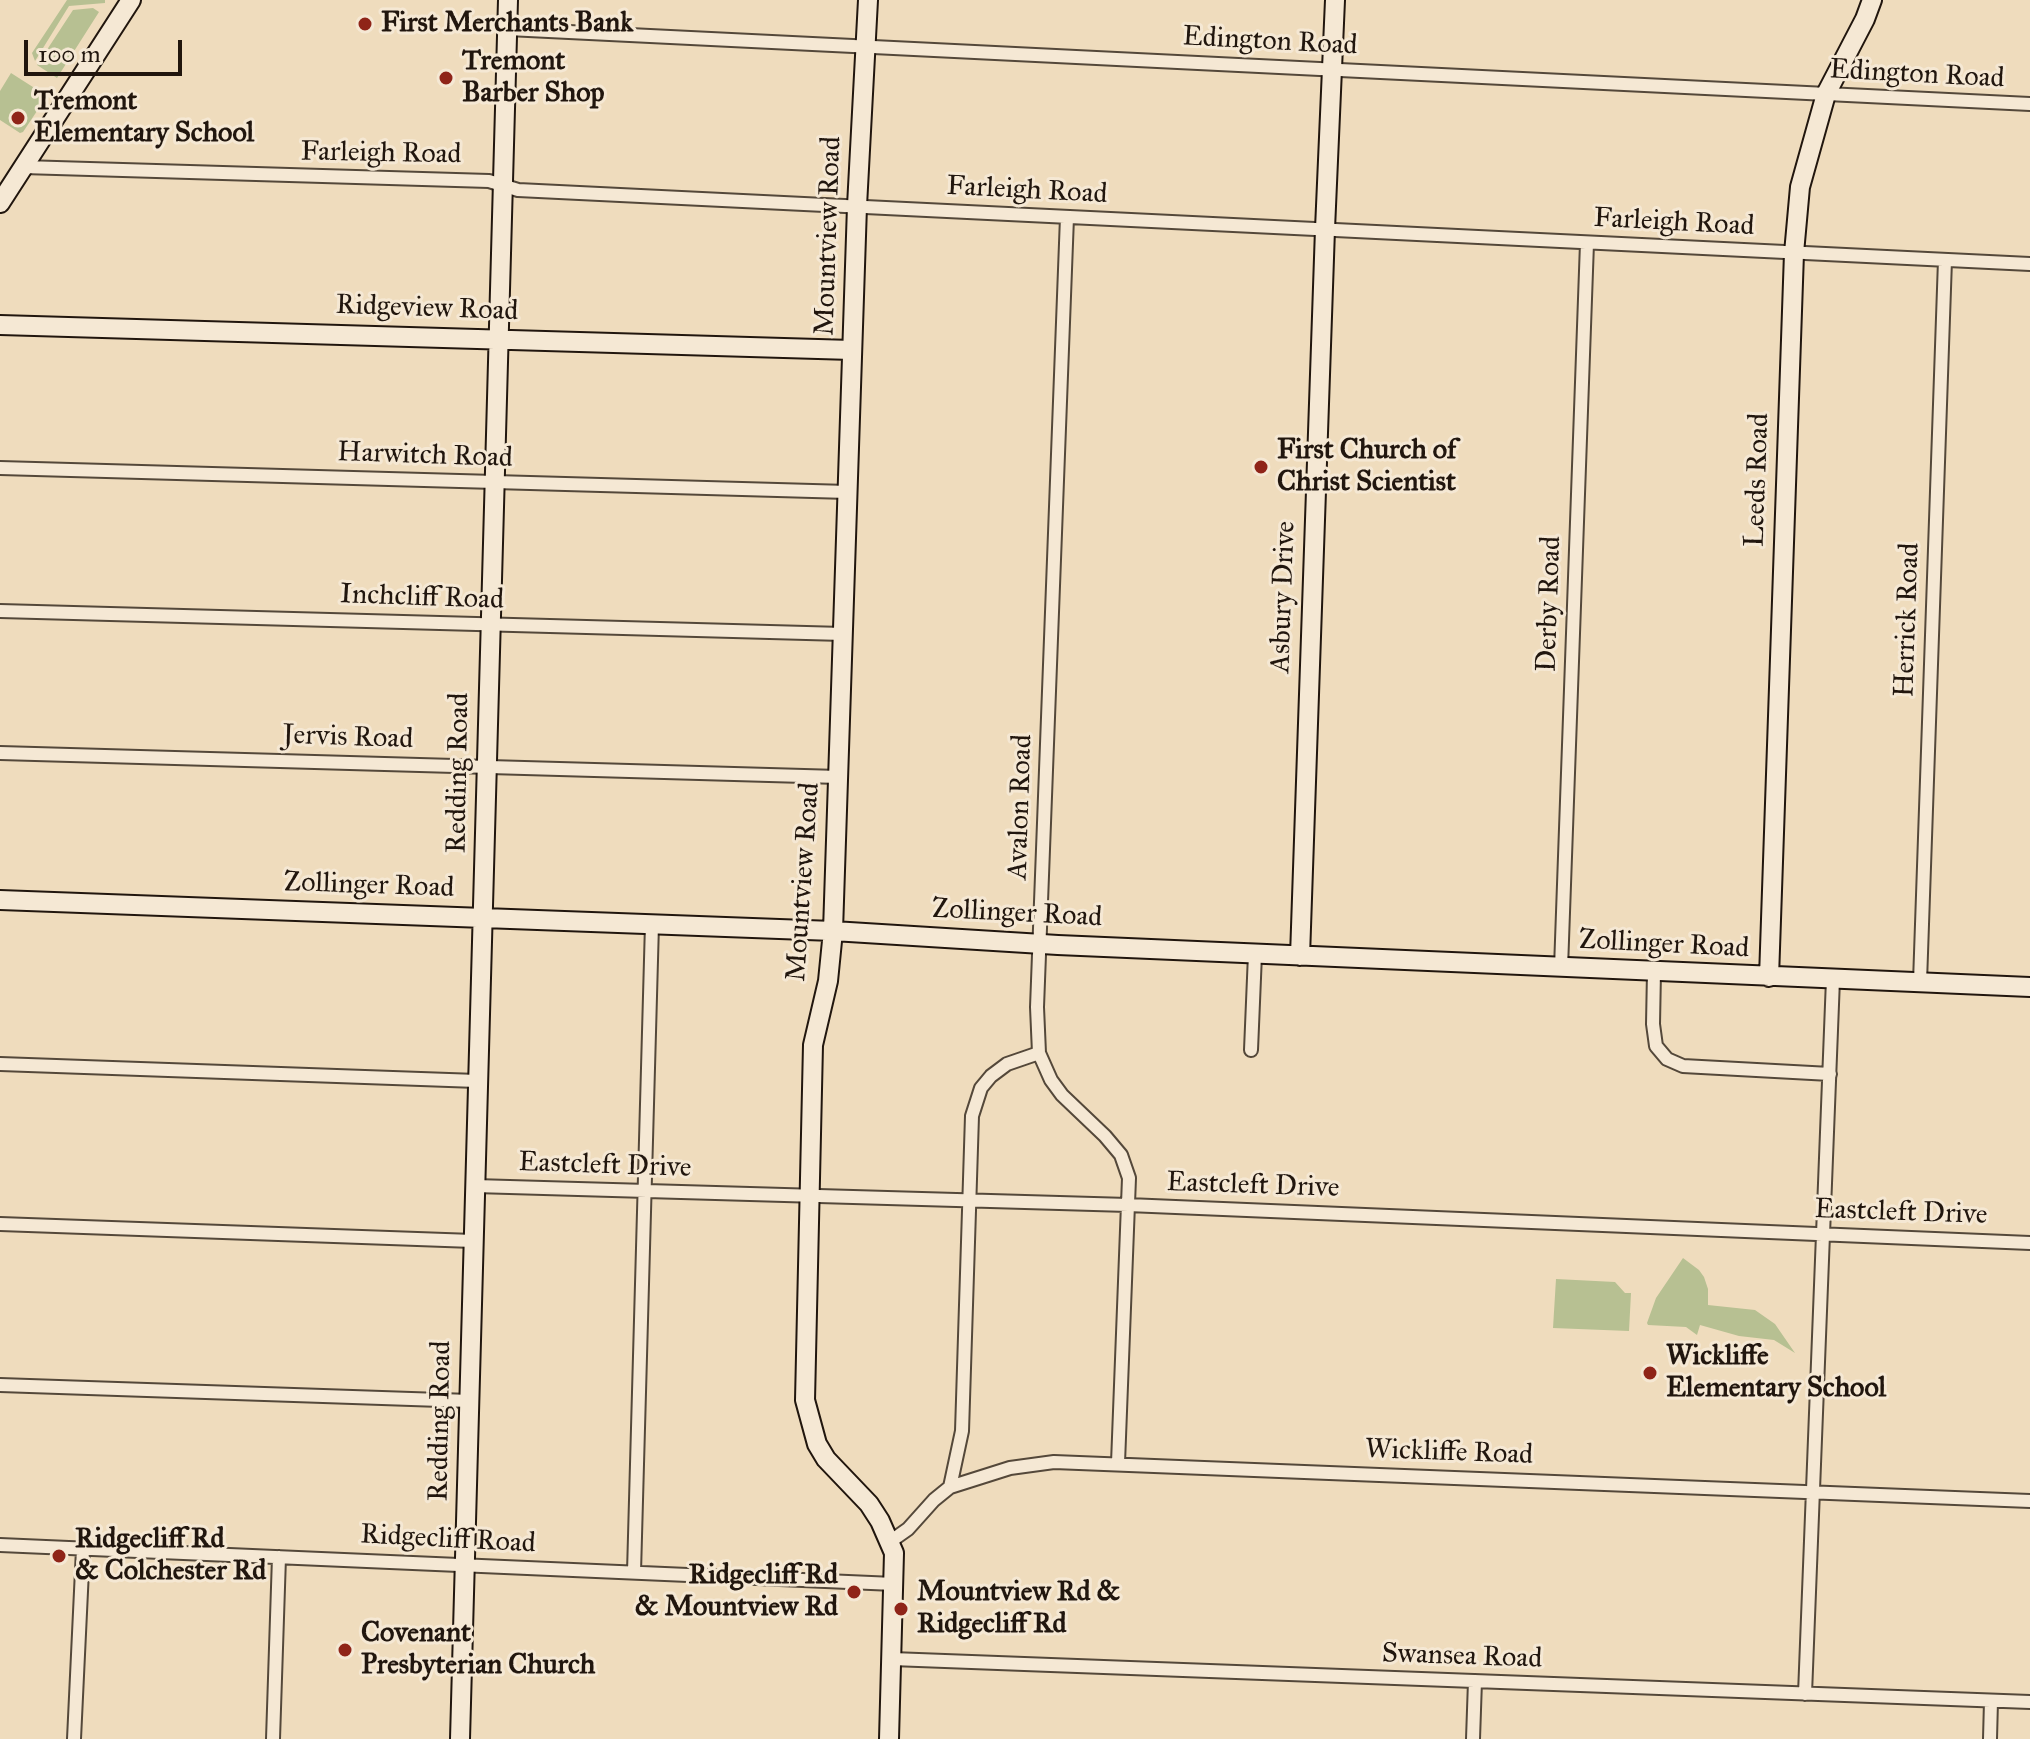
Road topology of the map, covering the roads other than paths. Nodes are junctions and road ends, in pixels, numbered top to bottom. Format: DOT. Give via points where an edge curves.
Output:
graph roads {
  1 [pos="131,0"];
  2 [pos="508,0"];
  3 [pos="868,0"];
  4 [pos="1335,0"];
  5 [pos="1872,0"];
  6 [pos="508,29"];
  7 [pos="865,46"];
  8 [pos="1332,70"];
  9 [pos="1826,94"];
  10 [pos="2030,104"];
  11 [pos="23,167"];
  12 [pos="504,186"];
  13 [pos="0,203"];
  14 [pos="857,206"];
  15 [pos="1067,217"];
  16 [pos="1325,229"];
  17 [pos="1587,243"];
  18 [pos="1794,253"];
  19 [pos="1945,260"];
  20 [pos="2030,264"];
  21 [pos="0,325"];
  22 [pos="499,339"];
  23 [pos="852,350"];
  24 [pos="0,468"];
  25 [pos="494,482"];
  26 [pos="848,492"];
  27 [pos="0,611"];
  28 [pos="491,624"];
  29 [pos="843,634"];
  30 [pos="0,753"];
  31 [pos="487,766"];
  32 [pos="839,777"];
  33 [pos="0,900"];
  34 [pos="484,918"];
  35 [pos="652,924"];
  36 [pos="833,931"];
  37 [pos="1040,944"];
  38 [pos="1255,954"];
  39 [pos="1300,956"];
  40 [pos="1561,968"];
  41 [pos="1654,972"];
  42 [pos="1769,977"];
  43 [pos="1833,979"];
  44 [pos="1920,982"];
  45 [pos="2030,987"];
  46 [pos="1251,1050"];
  47 [pos="1039,1053"];
  48 [pos="0,1064"];
  49 [pos="1830,1074"];
  50 [pos="477,1081"];
  51 [pos="475,1186"];
  52 [pos="645,1191"];
  53 [pos="809,1195"];
  54 [pos="968,1201"];
  55 [pos="1128,1205"];
  56 [pos="0,1224"];
  57 [pos="1824,1234"];
  58 [pos="473,1241"];
  59 [pos="2030,1243"];
  60 [pos="0,1385"];
  61 [pos="470,1401"];
  62 [pos="1118,1463"];
  63 [pos="950,1487"];
  64 [pos="1814,1492"];
  65 [pos="2030,1501"];
  66 [pos="891,1541"];
  67 [pos="0,1545"];
  68 [pos="83,1549"];
  69 [pos="279,1557"];
  70 [pos="465,1565"];
  71 [pos="634,1572"];
  72 [pos="894,1584"];
  73 [pos="892,1659"];
  74 [pos="1475,1681"];
  75 [pos="1805,1694"];
  76 [pos="1991,1701"];
  77 [pos="2030,1702"];
  78 [pos="74,1739"];
  79 [pos="273,1739"];
  80 [pos="460,1739"];
  81 [pos="889,1739"];
  82 [pos="1473,1739"];
  83 [pos="1990,1739"];
  1 -- 11 [label="street"];
  2 -- 6 [label="street, Redding Road"];
  3 -- 7 [label="street, Mountview Road"];
  4 -- 8 [label="street, Asbury Drive"];
  5 -- 9 [label="street, Leeds Road"];
  6 -- 7 [label="street, Edington Road"];
  6 -- 12 [label="street, Redding Road"];
  7 -- 8 [label="street, Edington Road"];
  7 -- 14 [label="street, Mountview Road"];
  8 -- 9 [label="street, Edington Road"];
  8 -- 16 [label="street, Asbury Drive"];
  9 -- 10 [label="street, Edington Road"];
  9 -- 18 [label="street, Leeds Road" via="1800,187"];
  11 -- 12 [label="street, Farleigh Road" via="480,181"];
  11 -- 13 [label="street"];
  12 -- 14 [label="street, Farleigh Road"];
  12 -- 22 [label="street, Redding Road"];
  14 -- 15 [label="street, Farleigh Road"];
  14 -- 23 [label="street, Mountview Road"];
  15 -- 16 [label="street, Farleigh Road"];
  15 -- 37 [label="street, Avalon Road"];
  16 -- 17 [label="street, Farleigh Road"];
  16 -- 39 [label="street, Asbury Drive"];
  17 -- 18 [label="street, Farleigh Road"];
  17 -- 40 [label="street, Derby Road"];
  18 -- 19 [label="street, Farleigh Road"];
  18 -- 42 [label="street, Leeds Road"];
  19 -- 20 [label="street, Farleigh Road"];
  19 -- 44 [label="street, Herrick Road"];
  21 -- 22 [label="street, Ridgeview Road"];
  22 -- 23 [label="street, Ridgeview Road"];
  22 -- 25 [label="street, Redding Road"];
  23 -- 26 [label="street, Mountview Road"];
  24 -- 25 [label="street, Harwitch Road"];
  25 -- 26 [label="street, Harwitch Road"];
  25 -- 28 [label="street, Redding Road"];
  26 -- 29 [label="street, Mountview Road"];
  27 -- 28 [label="street, Inchcliff Road"];
  28 -- 29 [label="street, Inchcliff Road"];
  28 -- 31 [label="street, Redding Road"];
  29 -- 32 [label="street, Mountview Road"];
  30 -- 31 [label="street, Jervis Road"];
  31 -- 32 [label="street, Jervis Road"];
  31 -- 34 [label="street, Redding Road"];
  32 -- 36 [label="street, Mountview Road"];
  33 -- 34 [label="street, Zollinger Road"];
  34 -- 35 [label="street, Zollinger Road"];
  34 -- 50 [label="street, Redding Road"];
  35 -- 36 [label="street, Zollinger Road"];
  35 -- 52 [label="street"];
  36 -- 37 [label="street, Zollinger Road"];
  36 -- 53 [label="street, Mountview Road" via="813,1045"];
  37 -- 38 [label="street, Zollinger Road"];
  37 -- 47 [label="street, Avalon Road"];
  38 -- 39 [label="street, Zollinger Road"];
  38 -- 46 [label="street"];
  39 -- 40 [label="street, Zollinger Road"];
  40 -- 41 [label="street, Zollinger Road"];
  41 -- 42 [label="street, Zollinger Road"];
  41 -- 49 [label="street" via="1656,1046 1667,1059 1683,1066"];
  42 -- 43 [label="street, Zollinger Road"];
  43 -- 44 [label="street, Zollinger Road"];
  43 -- 49 [label="street"];
  44 -- 45 [label="street, Zollinger Road"];
  47 -- 54 [label="street" via="1007,1064 981,1088 970,1131"];
  47 -- 55 [label="street, Avalon Road" via="1062,1095 1121,1155 1129,1178"];
  48 -- 50 [label="street"];
  49 -- 57 [label="street"];
  50 -- 51 [label="street, Redding Road"];
  51 -- 52 [label="street, Eastcleft Drive"];
  51 -- 58 [label="street, Redding Road"];
  52 -- 53 [label="street, Eastcleft Drive"];
  52 -- 71 [label="street"];
  53 -- 54 [label="street, Eastcleft Drive"];
  53 -- 66 [label="street, Mountview Road" via="807,1413 826,1459 869,1504"];
  54 -- 55 [label="street, Eastcleft Drive"];
  54 -- 63 [label="street" via="962,1431"];
  55 -- 57 [label="street, Eastcleft Drive"];
  55 -- 62 [label="street, Avalon Road"];
  56 -- 58 [label="street"];
  57 -- 59 [label="street, Eastcleft Drive"];
  57 -- 64 [label="street"];
  58 -- 61 [label="street, Redding Road"];
  60 -- 61 [label="street"];
  61 -- 70 [label="street, Redding Road"];
  62 -- 63 [label="street, Wickliffe Road" via="1034,1463"];
  62 -- 64 [label="street, Wickliffe Road"];
  63 -- 66 [label="street, Wickliffe Road"];
  64 -- 65 [label="street, Wickliffe Road"];
  64 -- 75 [label="street"];
  66 -- 72 [label="street, Mountview Road"];
  67 -- 68 [label="street, Ridgecliff Road"];
  68 -- 69 [label="street, Ridgecliff Road"];
  68 -- 78 [label="street"];
  69 -- 70 [label="street, Ridgecliff Road"];
  69 -- 79 [label="street"];
  70 -- 71 [label="street, Ridgecliff Road"];
  70 -- 80 [label="street, Redding Road"];
  71 -- 72 [label="street, Ridgecliff Road"];
  72 -- 73 [label="street, Mountview Road"];
  73 -- 74 [label="street, Swansea Road"];
  73 -- 81 [label="street, Mountview Road"];
  74 -- 75 [label="street, Swansea Road"];
  74 -- 82 [label="street"];
  75 -- 76 [label="street, Swansea Road"];
  76 -- 77 [label="street, Swansea Road"];
  76 -- 83 [label="street"];
}
